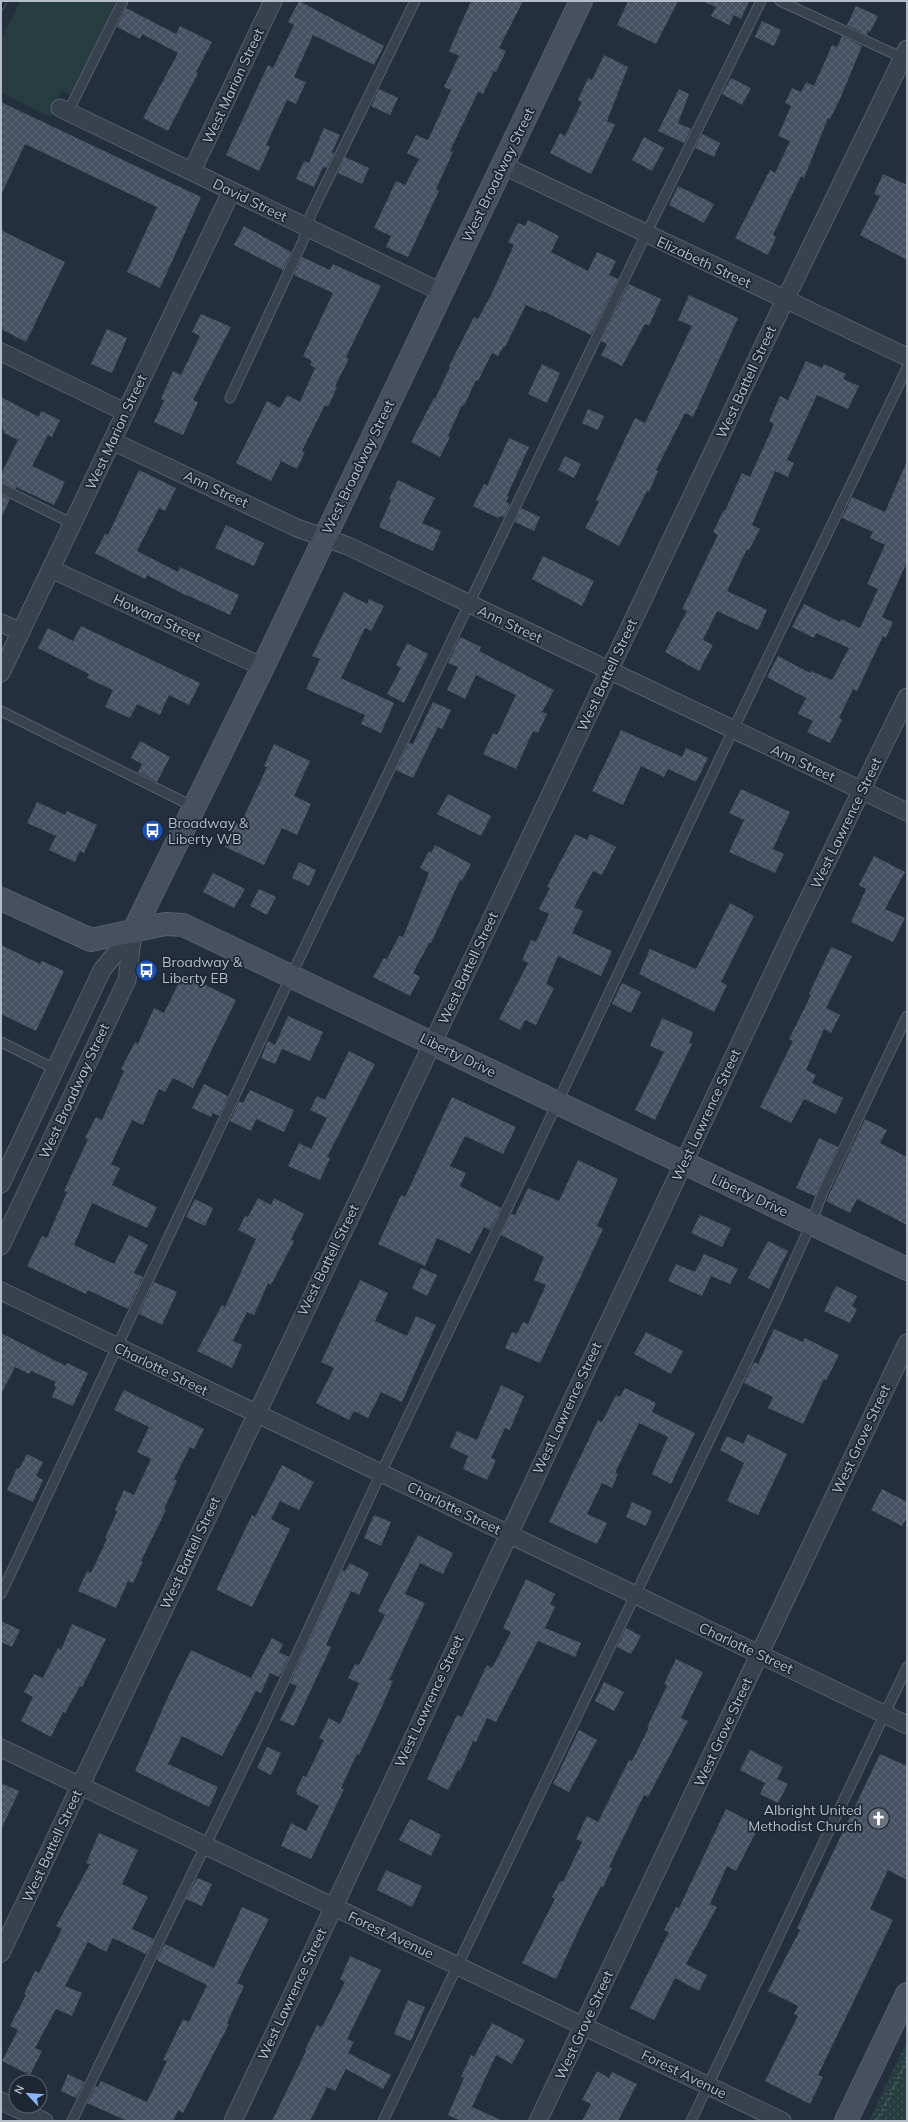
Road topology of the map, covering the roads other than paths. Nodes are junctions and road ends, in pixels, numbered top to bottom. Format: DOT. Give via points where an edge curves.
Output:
graph roads {
  1 [pos="123,1"];
  2 [pos="273,1"];
  3 [pos="415,1"];
  4 [pos="582,1"];
  5 [pos="761,1"];
  6 [pos="780,1"];
  7 [pos="905,54"];
  8 [pos="64,110"];
  9 [pos="502,165"];
  10 [pos="192,171"];
  11 [pos="231,192"];
  12 [pos="307,228"];
  13 [pos="646,234"];
  14 [pos="442,292"];
  15 [pos="785,300"];
  16 [pos="1,352"];
  17 [pos="907,357"];
  18 [pos="907,368"];
  19 [pos="230,398"];
  20 [pos="125,412"];
  21 [pos="112,441"];
  22 [pos="1,488"];
  23 [pos="73,524"];
  24 [pos="324,537"];
  25 [pos="51,569"];
  26 [pos="470,605"];
  27 [pos="1,623"];
  28 [pos="21,632"];
  29 [pos="263,667"];
  30 [pos="610,670"];
  31 [pos="1,673"];
  32 [pos="907,697"];
  33 [pos="1,711"];
  34 [pos="732,730"];
  35 [pos="862,791"];
  36 [pos="194,807"];
  37 [pos="907,812"];
  38 [pos="1,899"];
  39 [pos="133,932"];
  40 [pos="291,976"];
  41 [pos="907,1016"];
  42 [pos="1,1042"];
  43 [pos="432,1043"];
  44 [pos="55,1069"];
  45 [pos="557,1103"];
  46 [pos="683,1163"];
  47 [pos="1,1184"];
  48 [pos="811,1224"];
  49 [pos="1,1246"];
  50 [pos="907,1269"];
  51 [pos="1,1291"];
  52 [pos="907,1343"];
  53 [pos="116,1347"];
  54 [pos="255,1414"];
  55 [pos="381,1473"];
  56 [pos="507,1534"];
  57 [pos="1,1594"];
  58 [pos="633,1595"];
  59 [pos="759,1655"];
  60 [pos="907,1666"];
  61 [pos="884,1714"];
  62 [pos="907,1725"];
  63 [pos="1,1748"];
  64 [pos="80,1786"];
  65 [pos="206,1845"];
  66 [pos="332,1907"];
  67 [pos="1,1953"];
  68 [pos="456,1965"];
  69 [pos="907,1994"];
  70 [pos="584,2026"];
  71 [pos="708,2086"];
  72 [pos="1,2100"];
  73 [pos="44,2121"];
  74 [pos="72,2121"];
  75 [pos="233,2121"];
  76 [pos="383,2121"];
  77 [pos="538,2121"];
  78 [pos="691,2121"];
  79 [pos="782,2121"];
  80 [pos="846,2121"];
  1 -- 8 [label="lane"];
  2 -- 10 [label="street, West Marion Street"];
  3 -- 12 [label="lane" via="311,214"];
  4 -- 9 [label="street, West Broadway Street"];
  5 -- 13 [label="lane"];
  6 -- 7 [label="lane"];
  7 -- 15 [label="street, West Battell Street"];
  8 -- 10 [label="street, David Street"];
  9 -- 13 [label="street, Elizabeth Street"];
  9 -- 14 [label="street, West Broadway Street"];
  10 -- 11 [label="street, David Street"];
  11 -- 12 [label="street, David Street"];
  11 -- 20 [label="street, West Marion Street"];
  12 -- 14 [label="street, David Street"];
  12 -- 19 [label="lane"];
  13 -- 15 [label="street, Elizabeth Street"];
  13 -- 26 [label="lane"];
  14 -- 24 [label="street, West Broadway Street"];
  15 -- 17 [label="street, Elizabeth Street"];
  15 -- 30 [label="street, West Battell Street"];
  16 -- 20 [label="street"];
  18 -- 34 [label="lane"];
  20 -- 21 [label="street, West Marion Street"];
  21 -- 23 [label="street, West Marion Street"];
  21 -- 24 [label="street, Ann Street" via="297,528"];
  22 -- 23 [label="lane"];
  23 -- 25 [label="street, West Marion Street"];
  24 -- 26 [label="street, Ann Street"];
  24 -- 29 [label="street, West Broadway Street"];
  25 -- 28 [label="street, West Marion Street"];
  25 -- 29 [label="street, Howard Street"];
  26 -- 30 [label="street, Ann Street"];
  26 -- 40 [label="lane"];
  27 -- 28 [label="street"];
  28 -- 31 [label="street, West Marion Street"];
  29 -- 36 [label="street, West Broadway Street"];
  30 -- 34 [label="street, Ann Street"];
  30 -- 43 [label="street, West Battell Street"];
  32 -- 35 [label="street, West Lawrence Street"];
  33 -- 36 [label="lane"];
  34 -- 35 [label="street, Ann Street"];
  34 -- 45 [label="lane"];
  35 -- 37 [label="street, Ann Street"];
  35 -- 46 [label="street, West Lawrence Street"];
  36 -- 39 [label="street, West Broadway Street"];
  38 -- 39 [label="street, Liberty Drive" via="86,939"];
  39 -- 40 [label="street, Liberty Drive" via="166,924 183,925"];
  39 -- 44 [label="street, West Broadway Street" via="102,970"];
  39 -- 49 [label="street, West Broadway Street" via="127,980"];
  40 -- 43 [label="street, Liberty Drive"];
  40 -- 53 [label="lane"];
  41 -- 48 [label="lane" via="822,1194"];
  42 -- 44 [label="lane"];
  43 -- 45 [label="street, Liberty Drive"];
  43 -- 54 [label="street, West Battell Street"];
  44 -- 47 [label="street, West Broadway Street"];
  45 -- 46 [label="street, Liberty Drive"];
  45 -- 55 [label="lane"];
  46 -- 48 [label="street, Liberty Drive"];
  46 -- 56 [label="street, West Lawrence Street"];
  48 -- 50 [label="street, Liberty Drive"];
  48 -- 58 [label="lane"];
  51 -- 53 [label="street, Charlotte Street"];
  52 -- 59 [label="street, West Grove Street"];
  53 -- 54 [label="street, Charlotte Street"];
  53 -- 57 [label="lane"];
  54 -- 55 [label="street, Charlotte Street"];
  54 -- 64 [label="street, West Battell Street"];
  55 -- 56 [label="street, Charlotte Street"];
  55 -- 65 [label="lane"];
  56 -- 58 [label="street, Charlotte Street"];
  56 -- 66 [label="street, West Lawrence Street"];
  58 -- 59 [label="street, Charlotte Street"];
  58 -- 68 [label="lane"];
  59 -- 61 [label="street, Charlotte Street"];
  59 -- 70 [label="street, West Grove Street"];
  60 -- 61 [label="lane"];
  61 -- 62 [label="street, Charlotte Street"];
  61 -- 71 [label="lane"];
  63 -- 64 [label="street, Forest Avenue"];
  64 -- 65 [label="street, Forest Avenue"];
  64 -- 67 [label="street, West Battell Street"];
  65 -- 66 [label="street, Forest Avenue"];
  65 -- 74 [label="lane"];
  66 -- 68 [label="street, Forest Avenue"];
  66 -- 75 [label="street, West Lawrence Street"];
  68 -- 70 [label="street, Forest Avenue"];
  68 -- 76 [label="lane"];
  69 -- 80 [label="street"];
  70 -- 71 [label="street, Forest Avenue"];
  70 -- 77 [label="street, West Grove Street"];
  71 -- 78 [label="lane"];
  71 -- 79 [label="street, Forest Avenue"];
  72 -- 73 [label="street"];
}
